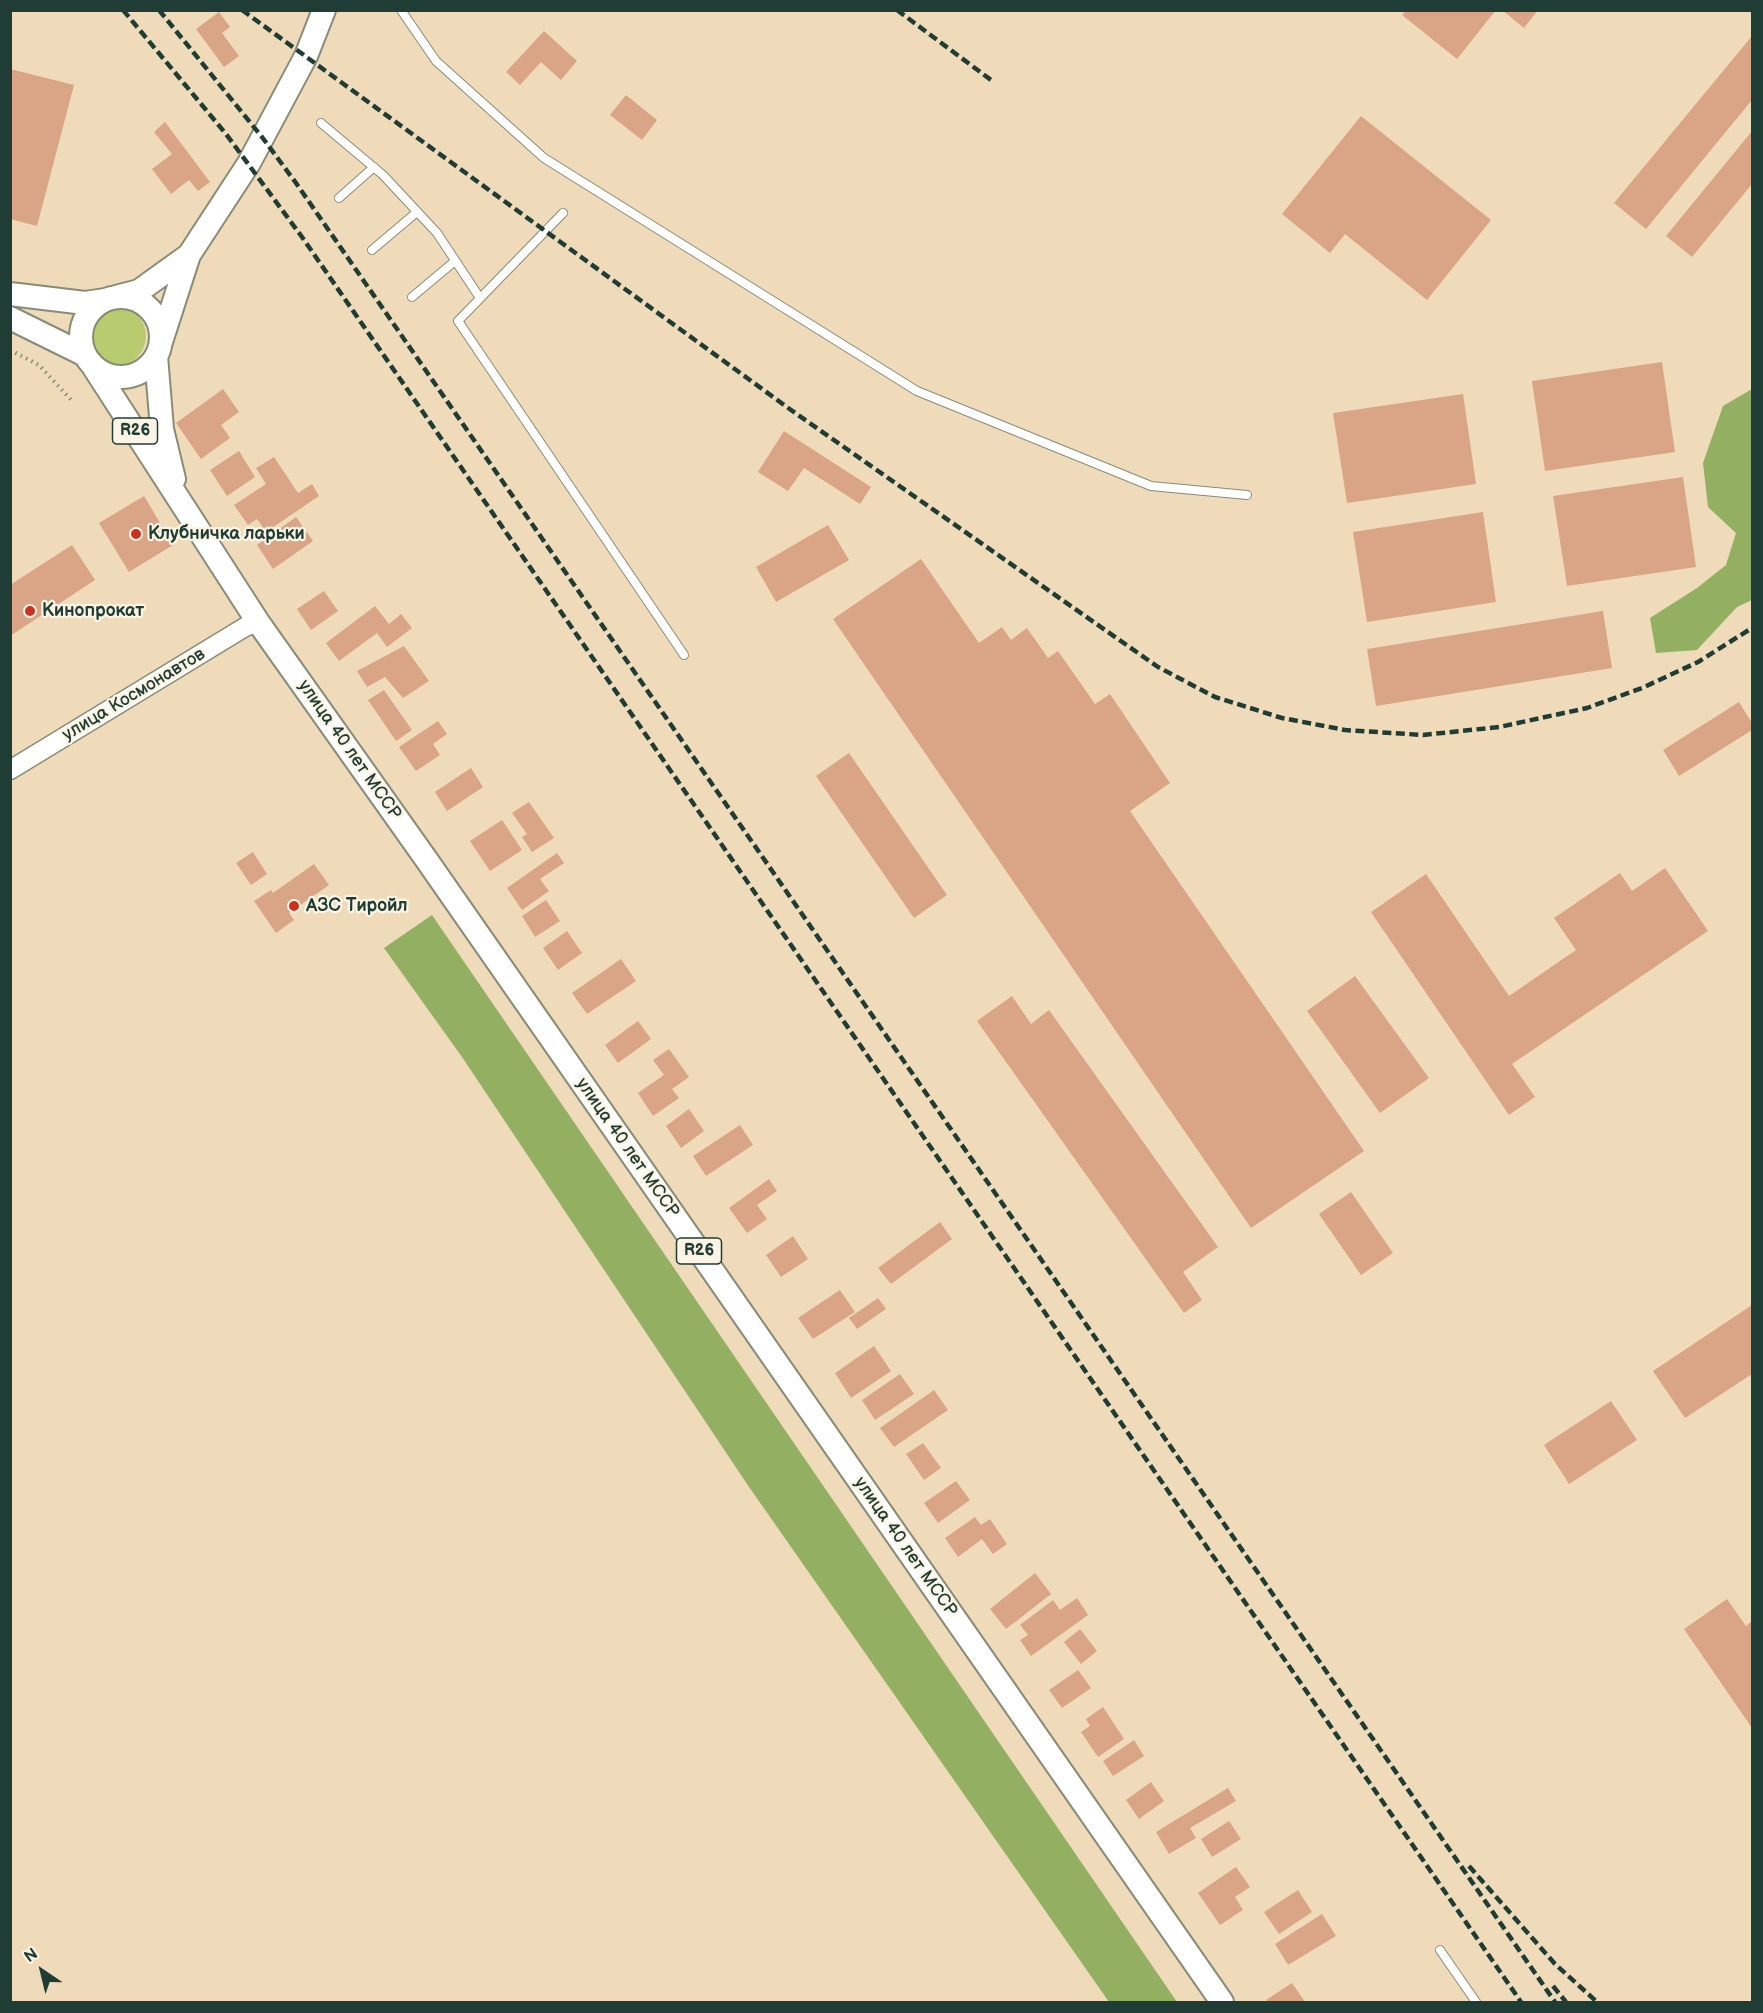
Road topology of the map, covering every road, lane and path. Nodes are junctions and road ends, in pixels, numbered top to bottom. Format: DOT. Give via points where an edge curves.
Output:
graph roads {
  1 [pos="324,10"];
  2 [pos="401,10"];
  3 [pos="321,123"];
  4 [pos="374,167"];
  5 [pos="339,198"];
  6 [pos="417,212"];
  7 [pos="564,213"];
  8 [pos="372,250"];
  9 [pos="189,255"];
  10 [pos="455,261"];
  11 [pos="10,294"];
  12 [pos="412,297"];
  13 [pos="480,298"];
  14 [pos="110,299"];
  15 [pos="10,318"];
  16 [pos="159,349"];
  17 [pos="10,350"];
  18 [pos="88,359"];
  19 [pos="73,402"];
  20 [pos="1247,495"];
  21 [pos="179,498"];
  22 [pos="258,622"];
  23 [pos="684,655"];
  24 [pos="10,770"];
  25 [pos="1440,1950"];
  26 [pos="1222,2002"];
  27 [pos="1476,2002"];
  1 -- 9 [label="main road" via="306,57 249,163"];
  2 -- 20 [label="lane" via="436,61 544,158 917,391 1151,486"];
  3 -- 4 [label="lane"];
  4 -- 5 [label="lane"];
  4 -- 6 [label="lane"];
  6 -- 8 [label="lane"];
  6 -- 10 [label="lane"];
  7 -- 13 [label="lane"];
  9 -- 14 [label="main road" via="139,291"];
  9 -- 16 [label="main road"];
  10 -- 12 [label="lane"];
  10 -- 13 [label="lane"];
  11 -- 14 [label="main road" via="85,303"];
  13 -- 23 [label="lane" via="458,321"];
  14 -- 16 [label="main road" via="129,297 143,303 157,320"];
  14 -- 18 [label="main road" via="88,314 83,324 81,334"];
  15 -- 18 [label="main road"];
  16 -- 18 [label="main road" via="149,365 130,376 109,375"];
  16 -- 21 [label="main road, улица 40 лет МССР / R26" via="162,429"];
  17 -- 19 [label="path" via="39,365"];
  18 -- 21 [label="main road, улица 40 лет МССР / R26"];
  21 -- 22 [label="main road, улица 40 лет МССР / R26"];
  22 -- 24 [label="street, улица Космонавтов"];
  22 -- 26 [label="main road, улица 40 лет МССР / R26"];
  25 -- 27 [label="lane"];
}
